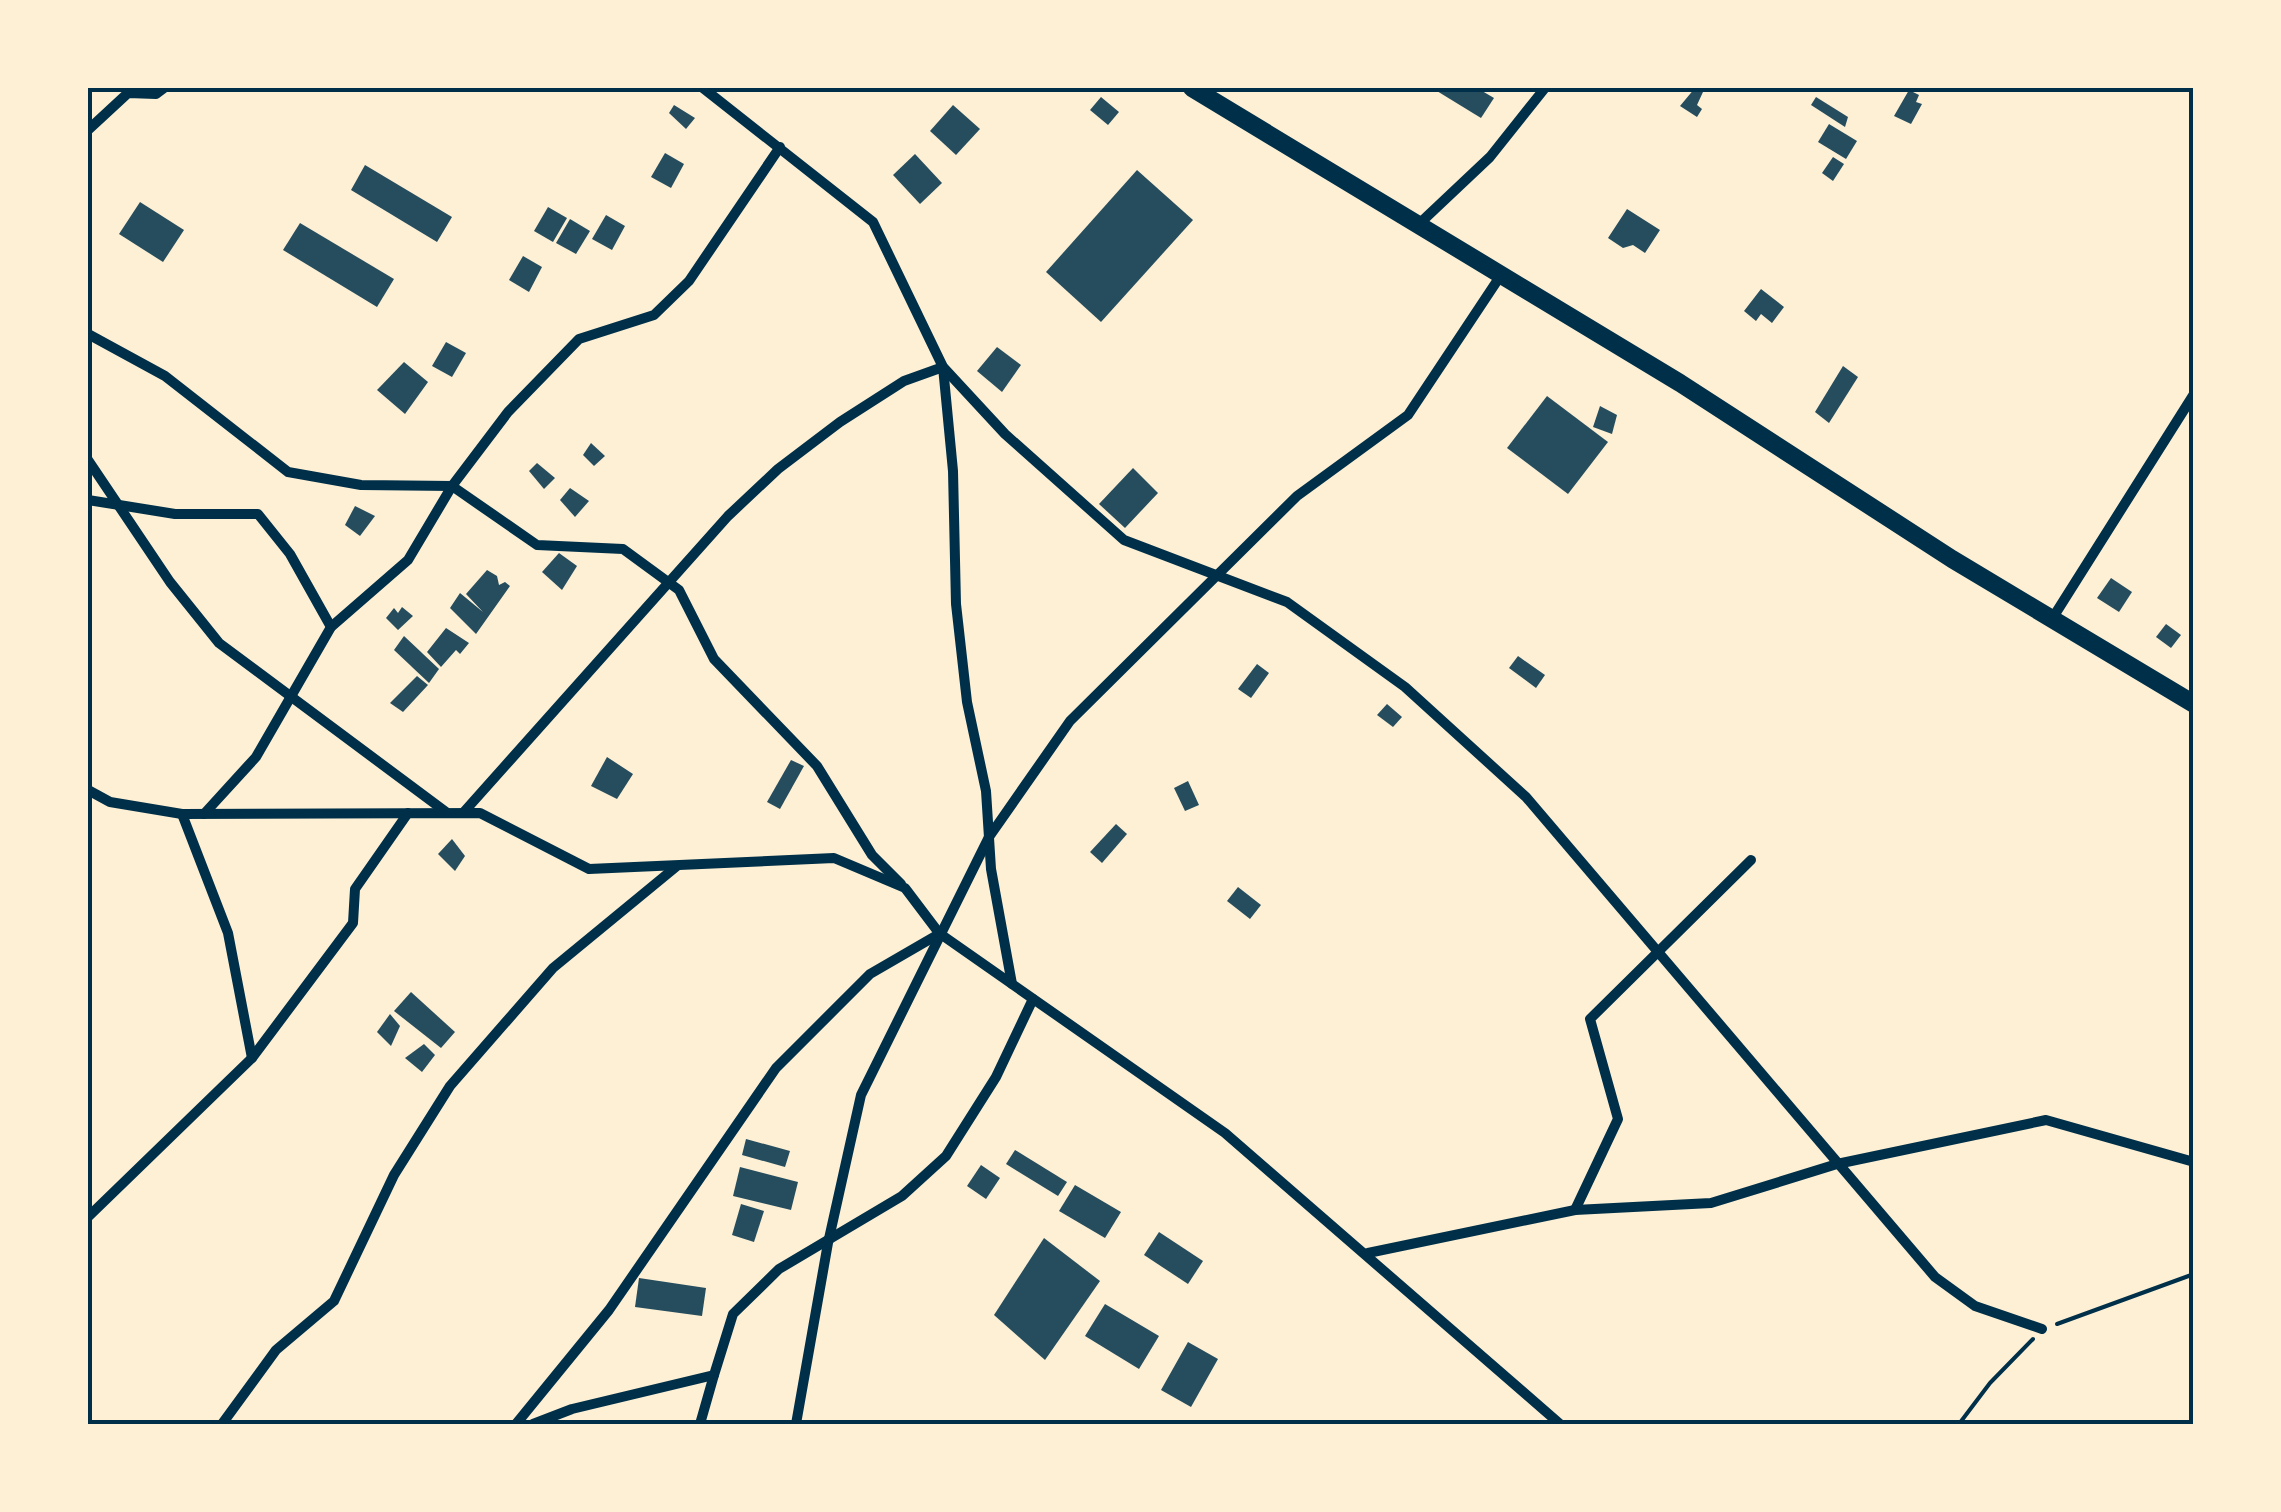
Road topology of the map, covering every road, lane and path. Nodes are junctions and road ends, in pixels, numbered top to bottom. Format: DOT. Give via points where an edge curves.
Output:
graph roads {
  1 [pos="164,88"];
  2 [pos="703,88"];
  3 [pos="1192,88"];
  4 [pos="1545,88"];
  5 [pos="88,130"];
  6 [pos="780,147"];
  7 [pos="1420,224"];
  8 [pos="1501,275"];
  9 [pos="88,334"];
  10 [pos="943,367"];
  11 [pos="2194,394"];
  12 [pos="88,460"];
  13 [pos="452,486"];
  14 [pos="88,500"];
  15 [pos="120,505"];
  16 [pos="1216,575"];
  17 [pos="670,584"];
  18 [pos="2051,620"];
  19 [pos="331,627"];
  20 [pos="292,698"];
  21 [pos="2194,704"];
  22 [pos="88,790"];
  23 [pos="408,813"];
  24 [pos="448,813"];
  25 [pos="463,813"];
  26 [pos="182,814"];
  27 [pos="204,814"];
  28 [pos="988,837"];
  29 [pos="1752,860"];
  30 [pos="678,865"];
  31 [pos="905,888"];
  32 [pos="939,933"];
  33 [pos="1660,953"];
  34 [pos="1012,984"];
  35 [pos="1033,998"];
  36 [pos="252,1058"];
  37 [pos="2194,1162"];
  38 [pos="1836,1164"];
  39 [pos="1576,1210"];
  40 [pos="88,1217"];
  41 [pos="828,1243"];
  42 [pos="1368,1253"];
  43 [pos="2194,1274"];
  44 [pos="2042,1329"];
  45 [pos="714,1375"];
  46 [pos="222,1424"];
  47 [pos="516,1424"];
  48 [pos="533,1424"];
  49 [pos="700,1424"];
  50 [pos="796,1424"];
  51 [pos="1560,1424"];
  52 [pos="1959,1424"];
  1 -- 5 [label="street" via="128,94"];
  2 -- 6 [label="street"];
  3 -- 7 [label="main road"];
  4 -- 7 [label="street" via="1490,158"];
  6 -- 10 [label="street" via="873,222"];
  6 -- 13 [label="street" via="689,281 654,315 580,339 508,412"];
  7 -- 8 [label="main road"];
  8 -- 16 [label="street" via="1408,414 1297,496"];
  8 -- 18 [label="main road"];
  9 -- 13 [label="street" via="164,376 288,472 361,485"];
  10 -- 16 [label="street" via="1004,434 1124,540"];
  10 -- 17 [label="street" via="904,381 778,469"];
  10 -- 28 [label="street" via="956,604"];
  11 -- 18 [label="street"];
  12 -- 15 [label="street"];
  13 -- 17 [label="street" via="538,544 622,549"];
  13 -- 19 [label="street" via="408,560"];
  14 -- 15 [label="street"];
  15 -- 19 [label="street" via="175,514 258,514 290,554"];
  15 -- 20 [label="street" via="219,643"];
  16 -- 28 [label="street" via="1070,721"];
  16 -- 33 [label="street" via="1288,602 1405,687 1526,797"];
  17 -- 25 [label="street"];
  17 -- 31 [label="street" via="714,660 817,766 872,855"];
  18 -- 21 [label="main road"];
  19 -- 20 [label="street"];
  20 -- 24 [label="street"];
  20 -- 27 [label="street" via="256,757"];
  22 -- 26 [label="street" via="110,802"];
  23 -- 24 [label="street"];
  23 -- 27 [label="street"];
  23 -- 36 [label="street" via="354,889 352,923"];
  24 -- 25 [label="street"];
  25 -- 30 [label="street" via="480,813 589,869"];
  26 -- 27 [label="street"];
  26 -- 36 [label="street" via="228,933"];
  28 -- 32 [label="street"];
  28 -- 34 [label="street"];
  29 -- 33 [label="street"];
  30 -- 31 [label="street" via="834,858"];
  30 -- 46 [label="street" via="554,968 450,1086 394,1174 334,1301 276,1350"];
  31 -- 32 [label="street"];
  32 -- 34 [label="street"];
  32 -- 41 [label="street" via="861,1095"];
  32 -- 47 [label="street" via="870,974 776,1068 609,1310"];
  33 -- 38 [label="street"];
  33 -- 39 [label="street" via="1590,1019 1618,1119"];
  34 -- 35 [label="street"];
  35 -- 41 [label="street" via="996,1077 946,1156 902,1196"];
  35 -- 42 [label="street" via="1225,1133"];
  36 -- 40 [label="street"];
  37 -- 38 [label="street" via="2046,1120"];
  38 -- 39 [label="street" via="1712,1203"];
  38 -- 44 [label="street" via="1935,1277 1975,1306"];
  39 -- 42 [label="street"];
  41 -- 45 [label="street" via="779,1269 732,1314"];
  41 -- 50 [label="street"];
  42 -- 51 [label="street"];
  43 -- 44 [label="path"];
  44 -- 52 [label="path"];
  45 -- 48 [label="street"];
  45 -- 49 [label="street"];
}
